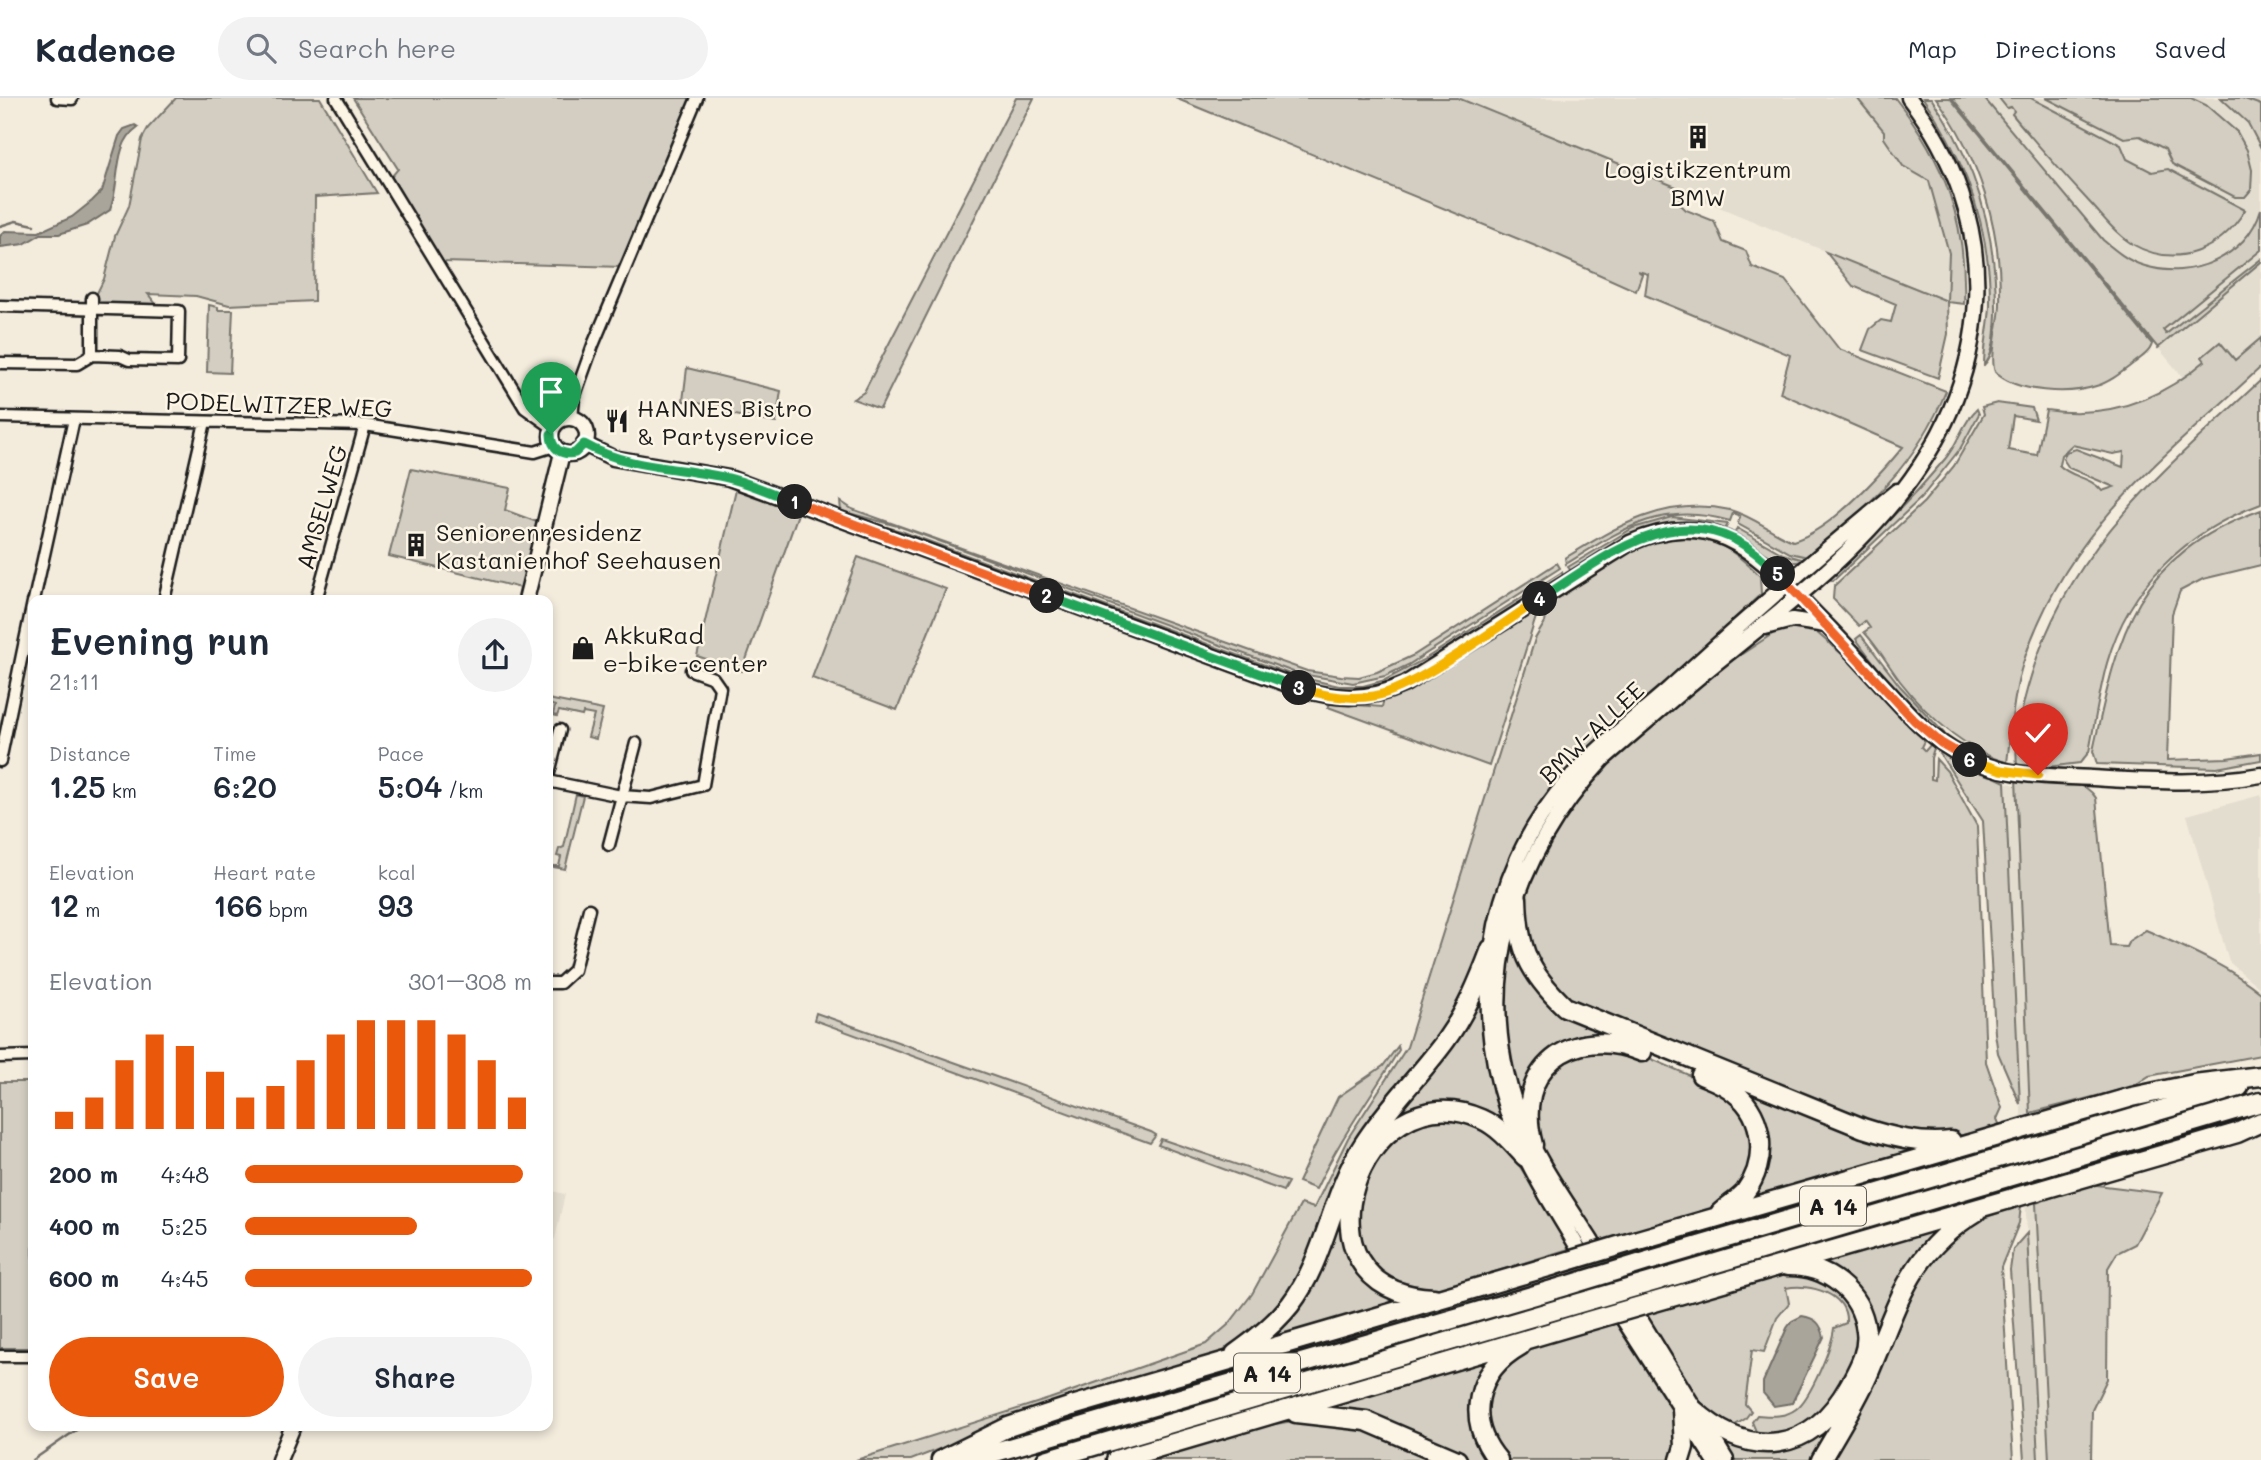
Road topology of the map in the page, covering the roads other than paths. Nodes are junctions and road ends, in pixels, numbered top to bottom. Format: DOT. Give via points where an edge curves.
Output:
graph roads {
  1 [pos="57,98"];
  2 [pos="336,98"];
  3 [pos="697,98"];
  4 [pos="1909,98"];
  5 [pos="72,99"];
  6 [pos="92,302"];
  7 [pos="0,306"];
  8 [pos="92,355"];
  9 [pos="0,363"];
  10 [pos="0,417"];
  11 [pos="74,419"];
  12 [pos="572,419"];
  13 [pos="205,422"];
  14 [pos="365,425"];
  15 [pos="553,428"];
  16 [pos="584,444"];
  17 [pos="558,449"];
  18 [pos="1914,477"];
  19 [pos="1786,583"];
  20 [pos="35,595"];
  21 [pos="165,595"];
  22 [pos="317,595"];
  23 [pos="527,595"];
  24 [pos="1798,596"];
  25 [pos="1826,625"];
  26 [pos="28,629"];
  27 [pos="1758,630"];
  28 [pos="691,670"];
  29 [pos="559,730"];
  30 [pos="636,743"];
  31 [pos="553,757"];
  32 [pos="0,761"];
  33 [pos="2261,775"];
  34 [pos="553,780"];
  35 [pos="621,796"];
  36 [pos="609,845"];
  37 [pos="1517,898"];
  38 [pos="589,909"];
  39 [pos="1491,949"];
  40 [pos="553,983"];
  41 [pos="28,1056"];
  42 [pos="0,1057"];
  43 [pos="2261,1078"];
  44 [pos="2261,1102"];
  45 [pos="2261,1122"];
  46 [pos="1989,1137"];
  47 [pos="1529,1151"];
  48 [pos="1992,1202"];
  49 [pos="1713,1219"];
  50 [pos="1592,1242"];
  51 [pos="1577,1247"];
  52 [pos="1773,1266"];
  53 [pos="1441,1298"];
  54 [pos="1631,1318"];
  55 [pos="1540,1335"];
  56 [pos="0,1356"];
  57 [pos="28,1356"];
  58 [pos="1224,1362"];
  59 [pos="1688,1409"];
  60 [pos="1282,1413"];
  61 [pos="291,1431"];
  62 [pos="279,1460"];
  63 [pos="941,1460"];
  64 [pos="968,1460"];
  65 [pos="1046,1460"];
  66 [pos="1116,1460"];
  67 [pos="1457,1460"];
  68 [pos="1497,1460"];
  69 [pos="1680,1460"];
  70 [pos="1714,1460"];
  71 [pos="1726,1460"];
  72 [pos="1821,1460"];
  1 -- 5 [label="street"];
  2 -- 15 [label="street" via="525,408"];
  3 -- 12 [label="street" via="593,345 574,398"];
  4 -- 18 [label="main road, BMW-ALLEE" via="1947,158 1964,199 1978,272 1973,334 1960,389 1946,424"];
  6 -- 7 [label="street"];
  6 -- 8 [label="street"];
  6 -- 8 [label="street" via="179,311 178,361"];
  8 -- 9 [label="street" via="78,364"];
  10 -- 11 [label="street, PODELWITZER WEG"];
  11 -- 13 [label="street, PODELWITZER WEG"];
  11 -- 20 [label="street"];
  12 -- 15 [label="main road" via="561,420"];
  12 -- 16 [label="main road" via="584,428"];
  13 -- 14 [label="street, PODELWITZER WEG"];
  13 -- 21 [label="street"];
  14 -- 17 [label="street, PODELWITZER WEG" via="535,452"];
  14 -- 22 [label="street, AMSELWEG"];
  15 -- 17 [label="main road"];
  16 -- 17 [label="main road" via="575,453"];
  16 -- 19 [label="main road" via="625,460 729,478 1329,696 1376,696 1405,684 1615,551 1652,533 1687,529 1720,535 1754,553"];
  17 -- 23 [label="main road"];
  18 -- 19 [label="main road, BMW-ALLEE"];
  18 -- 24 [label="main road, BMW-ALLEE" via="1879,522"];
  19 -- 24 [label="main road"];
  19 -- 39 [label="main road, BMW-ALLEE" via="1570,779 1523,847 1501,903"];
  24 -- 25 [label="main road"];
  24 -- 27 [label="main road, BMW-ALLEE"];
  25 -- 27 [label="main road" via="1792,620"];
  25 -- 33 [label="main road" via="1923,728 1948,748 1989,767 2038,775 2188,783"];
  26 -- 32 [label="street"];
  27 -- 37 [label="main road, BMW-ALLEE" via="1603,759 1582,782 1534,856"];
  28 -- 35 [label="street" via="713,678 720,688 703,785 651,798"];
  29 -- 31 [label="street"];
  30 -- 35 [label="street"];
  34 -- 35 [label="street"];
  35 -- 36 [label="street"];
  37 -- 46 [label="highway" via="1517,924 1526,960 1542,985 1565,1007 1887,1136 1936,1143"];
  37 -- 47 [label="main road, BMW-ALLEE" via="1504,935 1497,995 1500,1036"];
  38 -- 40 [label="street" via="574,970 560,983"];
  39 -- 47 [label="main road, BMW-ALLEE" via="1489,1030 1497,1078"];
  39 -- 58 [label="highway" via="1475,991 1446,1040 1362,1146 1335,1200 1312,1266 1291,1303 1264,1334"];
  41 -- 42 [label="street"];
  43 -- 46 [label="highway" via="2175,1087"];
  43 -- 64 [label="highway, A 14, bridge"];
  44 -- 65 [label="highway, A 14, bridge"];
  45 -- 48 [label="highway"];
  46 -- 49 [label="highway"];
  47 -- 49 [label="highway" via="1530,1096 1544,1068 1558,1055 1586,1042 1624,1044 1722,1084 1751,1111 1760,1135 1758,1166 1745,1192"];
  47 -- 50 [label="main road"];
  47 -- 51 [label="main road"];
  47 -- 53 [label="highway" via="1481,1119 1434,1112 1390,1131 1363,1168 1351,1194 1348,1221 1360,1260 1389,1286"];
  48 -- 52 [label="highway"];
  48 -- 72 [label="highway" via="1953,1227 1915,1266 1867,1377"];
  49 -- 53 [label="highway, bridge"];
  52 -- 55 [label="highway, bridge"];
  52 -- 59 [label="highway" via="1806,1267 1839,1281 1857,1302 1866,1332 1863,1360 1836,1408 1818,1427 1795,1440 1766,1445 1742,1441"];
  53 -- 58 [label="highway"];
  54 -- 59 [label="main road"];
  55 -- 60 [label="highway"];
  55 -- 68 [label="highway" via="1501,1359 1481,1388 1480,1429"];
  56 -- 57 [label="street"];
  58 -- 63 [label="highway" via="1008,1427"];
  59 -- 69 [label="highway"];
  59 -- 70 [label="main road"];
  59 -- 71 [label="main road"];
  60 -- 66 [label="highway"];
  60 -- 67 [label="highway" via="1366,1421"];
  61 -- 62 [label="main road"];
}
